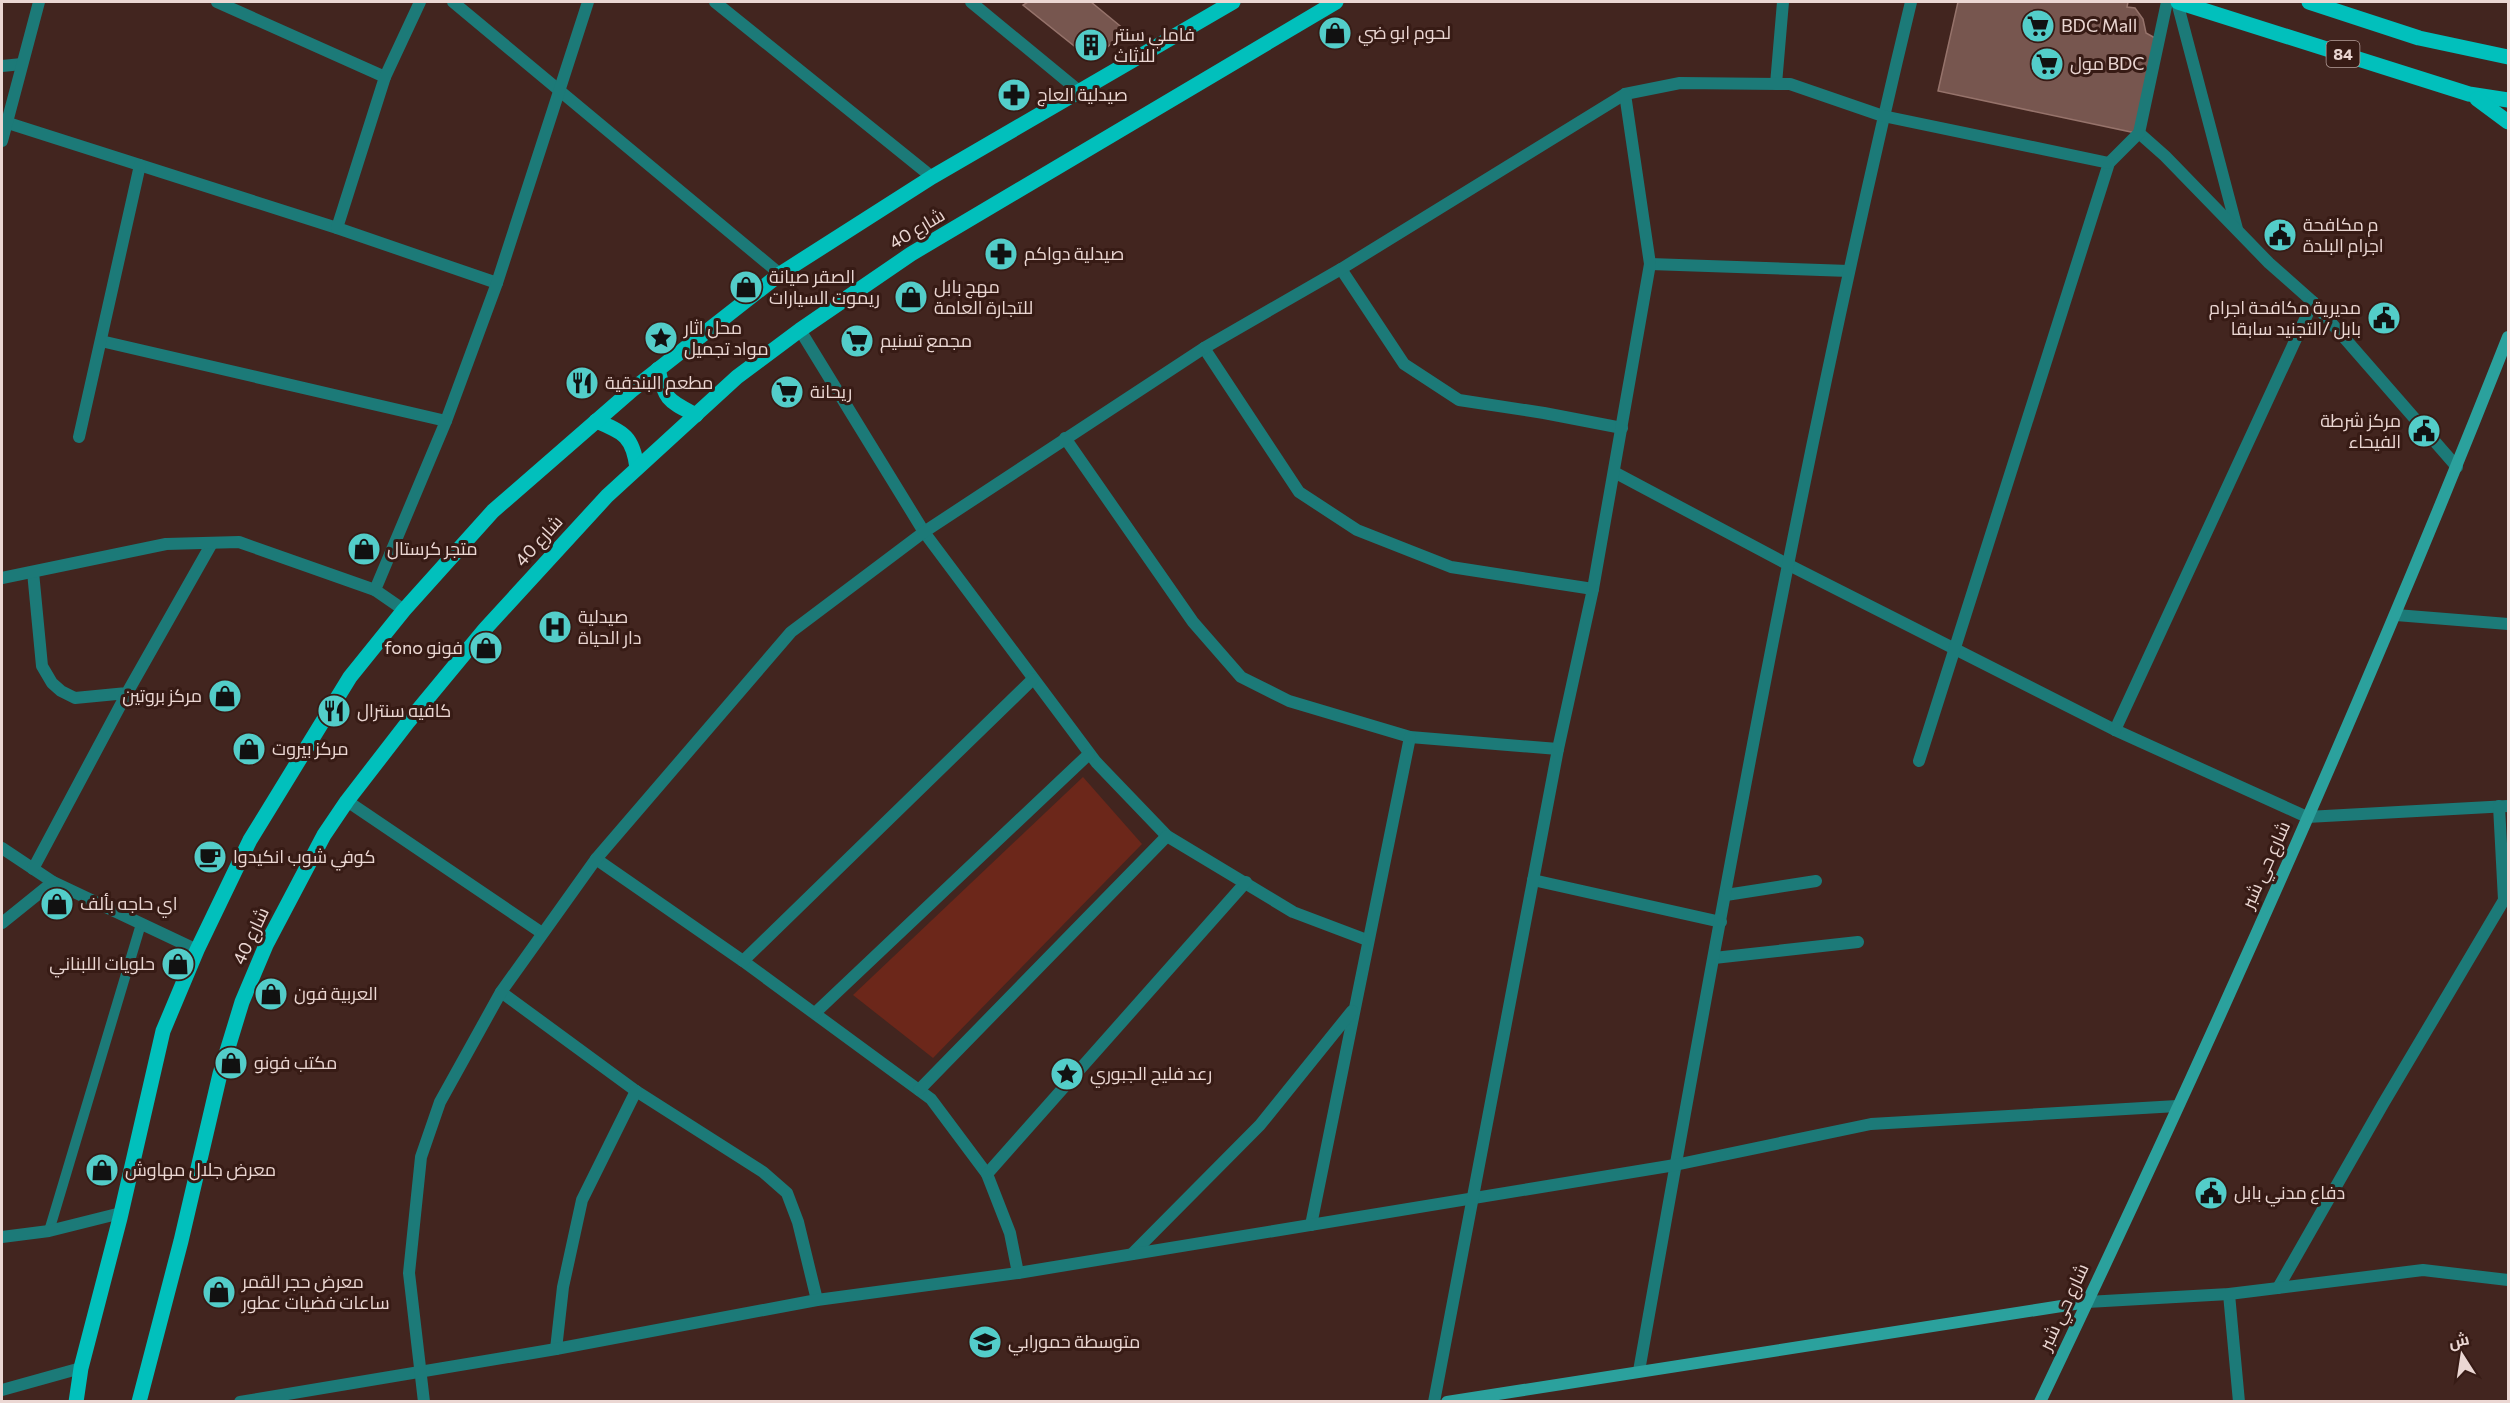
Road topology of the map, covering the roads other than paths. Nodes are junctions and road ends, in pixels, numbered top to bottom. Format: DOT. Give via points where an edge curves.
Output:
graph roads {
  1 [pos="39,2"];
  2 [pos="217,2"];
  3 [pos="420,2"];
  4 [pos="453,2"];
  5 [pos="588,2"];
  6 [pos="715,2"];
  7 [pos="971,2"];
  8 [pos="1336,2"];
  9 [pos="1783,2"];
  10 [pos="1911,2"];
  11 [pos="2167,2"];
  12 [pos="2178,2"];
  13 [pos="2309,2"];
  14 [pos="1225,3"];
  15 [pos="2508,57"];
  16 [pos="22,64"];
  17 [pos="2,66"];
  18 [pos="386,77"];
  19 [pos="1776,84"];
  20 [pos="1079,91"];
  21 [pos="560,93"];
  22 [pos="1625,94"];
  23 [pos="2469,94"];
  24 [pos="2508,100"];
  25 [pos="1883,116"];
  26 [pos="2508,122"];
  27 [pos="8,123"];
  28 [pos="2139,133"];
  29 [pos="2,141"];
  30 [pos="2109,163"];
  31 [pos="140,165"];
  32 [pos="932,177"];
  33 [pos="337,228"];
  34 [pos="2238,231"];
  35 [pos="1650,264"];
  36 [pos="1341,269"];
  37 [pos="1849,271"];
  38 [pos="780,274"];
  39 [pos="497,283"];
  40 [pos="2313,302"];
  41 [pos="800,330"];
  42 [pos="2508,337"];
  43 [pos="101,342"];
  44 [pos="1204,348"];
  45 [pos="658,369"];
  46 [pos="696,415"];
  47 [pos="446,421"];
  48 [pos="596,421"];
  49 [pos="1622,428"];
  50 [pos="80,438"];
  51 [pos="1065,438"];
  52 [pos="2457,467"];
  53 [pos="638,468"];
  54 [pos="1614,472"];
  55 [pos="924,532"];
  56 [pos="212,543"];
  57 [pos="1787,564"];
  58 [pos="33,572"];
  59 [pos="2,578"];
  60 [pos="375,590"];
  61 [pos="1593,590"];
  62 [pos="404,610"];
  63 [pos="2396,615"];
  64 [pos="2508,624"];
  65 [pos="1954,649"];
  66 [pos="1033,679"];
  67 [pos="127,693"];
  68 [pos="2115,730"];
  69 [pos="1410,738"];
  70 [pos="1558,749"];
  71 [pos="1089,754"];
  72 [pos="1919,761"];
  73 [pos="347,801"];
  74 [pos="2504,806"];
  75 [pos="2307,817"];
  76 [pos="1167,836"];
  77 [pos="2,848"];
  78 [pos="596,860"];
  79 [pos="33,869"];
  80 [pos="1533,879"];
  81 [pos="1816,880"];
  82 [pos="53,882"];
  83 [pos="1246,882"];
  84 [pos="1726,895"];
  85 [pos="1721,921"];
  86 [pos="2,923"];
  87 [pos="141,924"];
  88 [pos="542,933"];
  89 [pos="1367,940"];
  90 [pos="1858,942"];
  91 [pos="197,950"];
  92 [pos="1714,958"];
  93 [pos="743,961"];
  94 [pos="501,992"];
  95 [pos="1353,1010"];
  96 [pos="815,1013"];
  97 [pos="919,1090"];
  98 [pos="636,1091"];
  99 [pos="2177,1106"];
  100 [pos="1675,1165"];
  101 [pos="987,1174"];
  102 [pos="1474,1198"];
  103 [pos="121,1213"];
  104 [pos="1311,1225"];
  105 [pos="50,1231"];
  106 [pos="2,1237"];
  107 [pos="1132,1254"];
  108 [pos="1018,1273"];
  109 [pos="2508,1280"];
  110 [pos="2278,1288"];
  111 [pos="2229,1294"];
  112 [pos="817,1300"];
  113 [pos="2087,1302"];
  114 [pos="556,1349"];
  115 [pos="81,1368"];
  116 [pos="1639,1371"];
  117 [pos="419,1372"];
  118 [pos="2,1390"];
  119 [pos="76,1401"];
  120 [pos="139,1401"];
  121 [pos="240,1401"];
  122 [pos="424,1401"];
  123 [pos="1434,1401"];
  124 [pos="1447,1401"];
  125 [pos="2040,1401"];
  126 [pos="2240,1401"];
  1 -- 16 [label="street"];
  2 -- 18 [label="street"];
  3 -- 18 [label="street"];
  4 -- 21 [label="street"];
  5 -- 21 [label="street"];
  6 -- 32 [label="street"];
  7 -- 20 [label="street"];
  8 -- 41 [label="main road, شارع 40" via="911,254"];
  9 -- 19 [label="street"];
  10 -- 25 [label="street"];
  11 -- 28 [label="street"];
  12 -- 23 [label="main road, 84"];
  12 -- 34 [label="street"];
  13 -- 15 [label="main road, 84" via="2419,38"];
  14 -- 20 [label="main road, شارع 40"];
  16 -- 17 [label="street"];
  16 -- 27 [label="street"];
  18 -- 33 [label="street"];
  19 -- 22 [label="street" via="1680,83"];
  19 -- 25 [label="street" via="1790,84"];
  20 -- 32 [label="main road, شارع 40"];
  21 -- 38 [label="street"];
  21 -- 39 [label="street"];
  22 -- 35 [label="street"];
  22 -- 36 [label="street"];
  23 -- 24 [label="main road, 84"];
  23 -- 26 [label="main road"];
  25 -- 30 [label="street"];
  25 -- 37 [label="street"];
  27 -- 29 [label="street"];
  27 -- 31 [label="street"];
  28 -- 30 [label="street"];
  28 -- 34 [label="street"];
  30 -- 65 [label="street"];
  31 -- 33 [label="street"];
  31 -- 43 [label="street"];
  32 -- 38 [label="main road, شارع 40"];
  33 -- 39 [label="street"];
  34 -- 40 [label="street"];
  35 -- 37 [label="street"];
  35 -- 49 [label="street"];
  36 -- 44 [label="street"];
  36 -- 49 [label="street" via="1404,364 1459,400"];
  37 -- 57 [label="street"];
  38 -- 45 [label="main road, شارع 40"];
  39 -- 47 [label="street"];
  40 -- 52 [label="street"];
  40 -- 68 [label="street"];
  41 -- 46 [label="main road, شارع 40" via="737,377"];
  41 -- 55 [label="street"];
  42 -- 52 [label="main road, شارع حي شبر"];
  43 -- 47 [label="street"];
  43 -- 50 [label="street"];
  44 -- 51 [label="street"];
  44 -- 61 [label="street" via="1299,492 1357,530 1451,567"];
  45 -- 46 [label="main road" via="669,400"];
  45 -- 48 [label="main road, شارع 40"];
  46 -- 53 [label="main road, شارع 40"];
  47 -- 60 [label="street"];
  48 -- 53 [label="main road" via="628,438"];
  48 -- 62 [label="main road, شارع 40" via="493,511"];
  49 -- 54 [label="street"];
  51 -- 55 [label="street"];
  51 -- 69 [label="street" via="1193,622 1240,677 1289,701"];
  52 -- 63 [label="main road, شارع حي شبر"];
  53 -- 73 [label="main road, شارع 40" via="607,496 485,628"];
  54 -- 57 [label="street"];
  54 -- 61 [label="street"];
  55 -- 66 [label="street"];
  55 -- 78 [label="street" via="791,632"];
  56 -- 58 [label="street" via="166,544"];
  56 -- 60 [label="street" via="239,542"];
  56 -- 67 [label="street"];
  57 -- 65 [label="street"];
  57 -- 84 [label="street"];
  58 -- 59 [label="street"];
  58 -- 67 [label="street" via="42,666 52,682 75,698"];
  60 -- 62 [label="street"];
  61 -- 70 [label="street"];
  62 -- 91 [label="main road, شارع 40" via="350,677 250,840"];
  63 -- 64 [label="street"];
  63 -- 75 [label="main road, شارع حي شبر"];
  65 -- 68 [label="street"];
  65 -- 72 [label="street"];
  66 -- 71 [label="street"];
  66 -- 93 [label="street"];
  67 -- 79 [label="street"];
  68 -- 75 [label="street"];
  69 -- 70 [label="street"];
  69 -- 89 [label="street"];
  70 -- 80 [label="street"];
  71 -- 76 [label="street"];
  71 -- 96 [label="street"];
  73 -- 88 [label="street"];
  73 -- 120 [label="main road, شارع 40" via="266,945 242,1002 220,1074"];
  74 -- 75 [label="street"];
  74 -- 110 [label="street" via="2504,900"];
  75 -- 99 [label="main road, شارع حي شبر"];
  76 -- 83 [label="street"];
  76 -- 97 [label="street"];
  77 -- 79 [label="street"];
  78 -- 88 [label="street"];
  78 -- 93 [label="street"];
  79 -- 82 [label="street"];
  80 -- 85 [label="street"];
  80 -- 102 [label="street"];
  81 -- 84 [label="street"];
  82 -- 86 [label="street"];
  82 -- 87 [label="street"];
  83 -- 89 [label="street" via="1293,912"];
  83 -- 101 [label="street"];
  84 -- 85 [label="street"];
  85 -- 92 [label="street"];
  87 -- 91 [label="street"];
  87 -- 105 [label="lane"];
  88 -- 94 [label="street"];
  89 -- 95 [label="street"];
  90 -- 92 [label="street"];
  91 -- 103 [label="main road, شارع 40" via="163,1032"];
  92 -- 100 [label="street"];
  93 -- 96 [label="street"];
  94 -- 98 [label="street"];
  94 -- 117 [label="street" via="440,1102 421,1157 409,1273"];
  95 -- 104 [label="street"];
  95 -- 107 [label="street" via="1260,1125"];
  96 -- 97 [label="street"];
  97 -- 101 [label="street" via="931,1099"];
  98 -- 112 [label="street" via="763,1172 787,1193"];
  98 -- 114 [label="street" via="582,1200 563,1287"];
  99 -- 100 [label="street" via="1871,1124"];
  99 -- 113 [label="main road, شارع حي شبر"];
  100 -- 102 [label="street"];
  100 -- 116 [label="street"];
  101 -- 108 [label="street" via="1010,1233"];
  102 -- 104 [label="street"];
  102 -- 123 [label="street"];
  103 -- 105 [label="street"];
  103 -- 115 [label="main road, شارع 40"];
  104 -- 107 [label="street"];
  105 -- 106 [label="street"];
  107 -- 108 [label="street"];
  108 -- 112 [label="street"];
  109 -- 110 [label="street" via="2423,1270"];
  110 -- 111 [label="street"];
  111 -- 113 [label="street"];
  111 -- 126 [label="street"];
  112 -- 114 [label="street"];
  113 -- 116 [label="main road"];
  113 -- 125 [label="main road, شارع حي شبر"];
  114 -- 117 [label="street"];
  115 -- 118 [label="street"];
  115 -- 119 [label="main road, شارع 40"];
  116 -- 124 [label="main road"];
  117 -- 121 [label="street"];
  117 -- 122 [label="street"];
}
